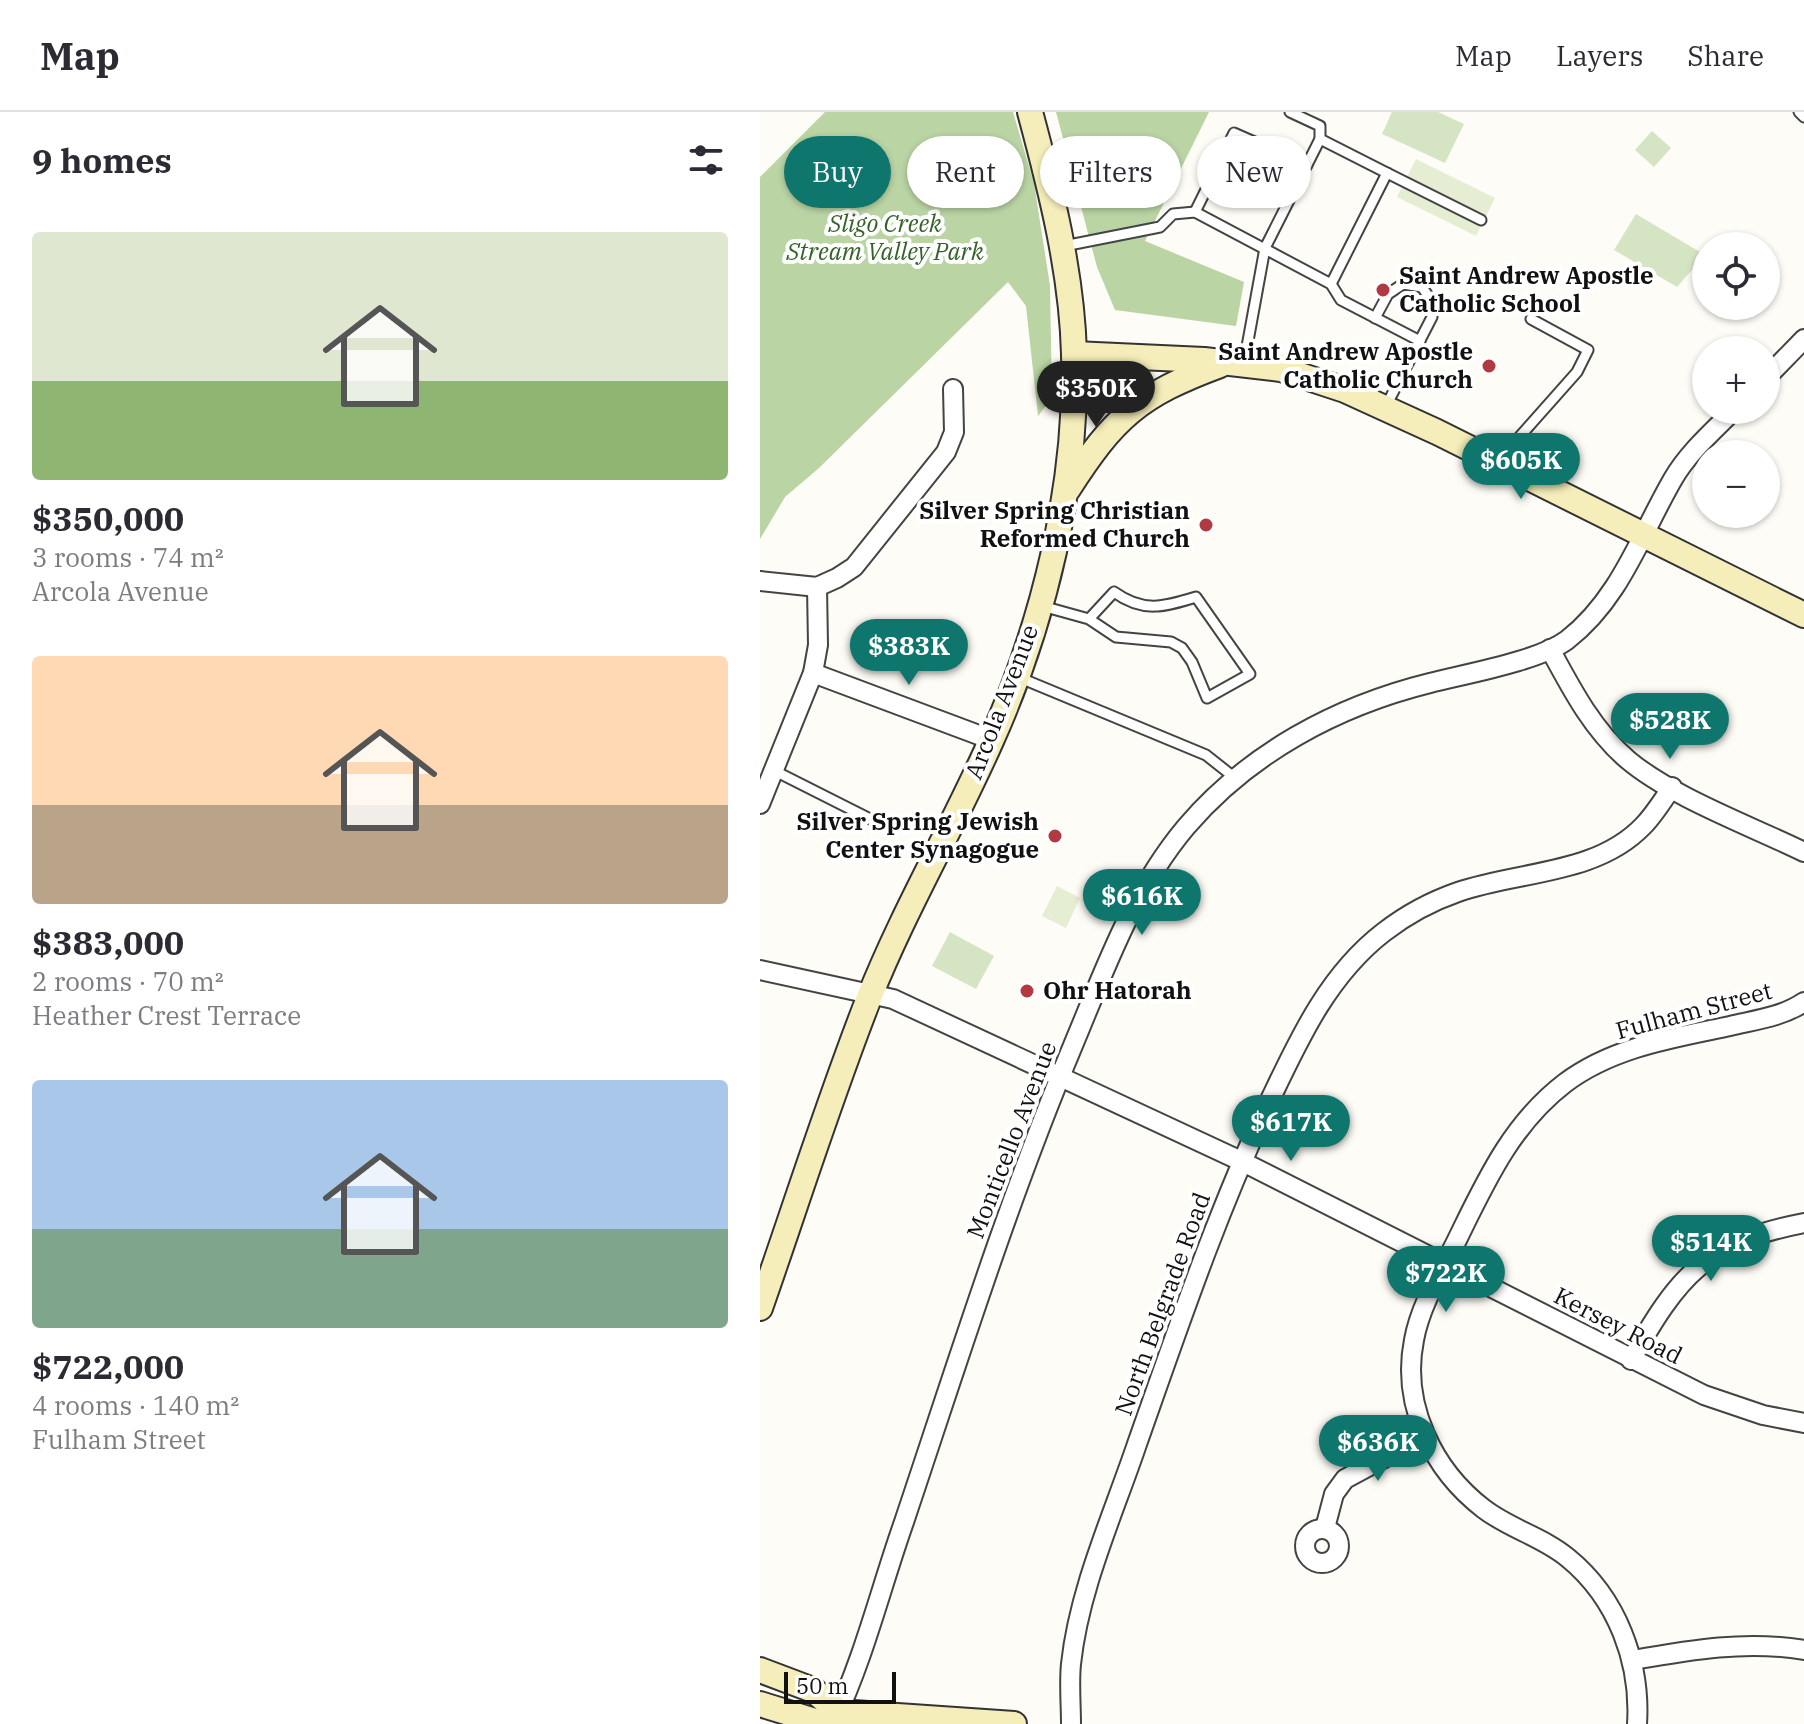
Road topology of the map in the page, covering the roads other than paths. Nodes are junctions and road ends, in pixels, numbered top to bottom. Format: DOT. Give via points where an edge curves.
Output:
graph roads {
  1 [pos="1030,112"];
  2 [pos="1290,112"];
  3 [pos="1799,112"];
  4 [pos="1804,117"];
  5 [pos="1320,139"];
  6 [pos="1311,157"];
  7 [pos="1387,173"];
  8 [pos="1197,208"];
  9 [pos="1285,208"];
  10 [pos="1195,212"];
  11 [pos="1481,220"];
  12 [pos="1060,246"];
  13 [pos="1265,248"];
  14 [pos="1331,284"];
  15 [pos="1375,318"];
  16 [pos="1531,319"];
  17 [pos="1804,339"];
  18 [pos="1420,341"];
  19 [pos="1074,354"];
  20 [pos="1235,364"];
  21 [pos="1780,364"];
  22 [pos="953,389"];
  23 [pos="1385,408"];
  24 [pos="1720,424"];
  25 [pos="1498,462"];
  26 [pos="1061,500"];
  27 [pos="1645,535"];
  28 [pos="760,581"];
  29 [pos="817,587"];
  30 [pos="1039,605"];
  31 [pos="1804,615"];
  32 [pos="1089,619"];
  33 [pos="1550,649"];
  34 [pos="813,673"];
  35 [pos="1017,677"];
  36 [pos="992,740"];
  37 [pos="773,770"];
  38 [pos="1235,778"];
  39 [pos="1672,787"];
  40 [pos="760,804"];
  41 [pos="892,830"];
  42 [pos="1804,852"];
  43 [pos="760,970"];
  44 [pos="870,996"];
  45 [pos="1804,1002"];
  46 [pos="1060,1075"];
  47 [pos="1241,1161"];
  48 [pos="1804,1223"];
  49 [pos="1444,1265"];
  50 [pos="760,1308"];
  51 [pos="1631,1360"];
  52 [pos="1804,1423"];
  53 [pos="1425,1436"];
  54 [pos="1325,1528"];
  55 [pos="1804,1650"];
  56 [pos="1633,1660"];
  57 [pos="760,1670"];
  58 [pos="760,1704"];
  59 [pos="836,1718"];
  60 [pos="1014,1724"];
  61 [pos="1071,1724"];
  62 [pos="1637,1724"];
  1 -- 12 [label="street, Arcola Avenue"];
  2 -- 5 [label="lane" via="1320,126"];
  3 -- 4 [label="lane"];
  5 -- 6 [label="lane"];
  5 -- 7 [label="lane"];
  7 -- 11 [label="lane"];
  7 -- 14 [label="lane"];
  8 -- 10 [label="lane"];
  9 -- 13 [label="lane"];
  10 -- 12 [label="lane" via="1173,214 1160,227"];
  10 -- 13 [label="lane"];
  12 -- 19 [label="street, Arcola Avenue"];
  13 -- 14 [label="lane"];
  13 -- 20 [label="lane"];
  14 -- 15 [label="lane" via="1341,300"];
  15 -- 18 [label="lane"];
  15 -- 18 [label="lane" via="1392,290 1410,283 1422,287 1434,309"];
  16 -- 25 [label="lane" via="1588,350 1577,372"];
  17 -- 21 [label="street"];
  18 -- 23 [label="lane"];
  19 -- 20 [label="street"];
  19 -- 26 [label="street, Arcola Avenue" via="1071,435"];
  20 -- 23 [label="street" via="1281,369"];
  20 -- 26 [label="street" via="1172,384 1130,408 1101,437"];
  22 -- 29 [label="street" via="954,432 946,452 854,567"];
  23 -- 25 [label="street"];
  24 -- 27 [label="street, Monticello Avenue" via="1688,456"];
  25 -- 27 [label="street"];
  26 -- 30 [label="street, Arcola Avenue"];
  27 -- 31 [label="street"];
  27 -- 33 [label="street, Monticello Avenue" via="1603,606 1565,642"];
  28 -- 29 [label="street"];
  29 -- 34 [label="street"];
  30 -- 32 [label="lane"];
  30 -- 35 [label="street, Arcola Avenue"];
  32 -- 32 [label="lane" via="1116,637 1171,642 1182,648 1207,698 1250,674 1196,597 1147,608 1114,592"];
  33 -- 38 [label="street, Monticello Avenue" via="1346,710 1291,738"];
  33 -- 39 [label="street" via="1600,732 1629,761"];
  34 -- 36 [label="street"];
  34 -- 37 [label="street"];
  35 -- 36 [label="street, Arcola Avenue"];
  35 -- 38 [label="lane" via="1206,755"];
  36 -- 44 [label="street, Arcola Avenue"];
  37 -- 40 [label="street"];
  37 -- 41 [label="lane"];
  38 -- 46 [label="street, Monticello Avenue" via="1186,827 1146,885 1118,936"];
  39 -- 42 [label="street"];
  39 -- 47 [label="street, North Belgrade Road" via="1643,827 1610,851 1458,892 1418,909 1383,933 1327,992"];
  43 -- 44 [label="street, Kersey Road"];
  44 -- 46 [label="street, Kersey Road" via="893,999"];
  44 -- 50 [label="street, Arcola Avenue"];
  45 -- 49 [label="street, Fulham Street" via="1779,1015 1623,1052 1567,1082 1511,1138"];
  46 -- 47 [label="street, Kersey Road"];
  46 -- 59 [label="street, Monticello Avenue"];
  47 -- 49 [label="street, Kersey Road"];
  47 -- 61 [label="street, North Belgrade Road" via="1086,1593 1071,1663"];
  48 -- 51 [label="street" via="1765,1230 1702,1263 1663,1302"];
  49 -- 51 [label="street, Kersey Road"];
  49 -- 53 [label="street, Fulham Street" via="1414,1338 1412,1396"];
  51 -- 52 [label="street, Kersey Road" via="1704,1395"];
  53 -- 54 [label="street" via="1345,1479 1334,1494"];
  53 -- 56 [label="street, Fulham Street" via="1465,1494 1568,1558 1593,1583 1615,1614"];
  55 -- 56 [label="street" via="1710,1646"];
  56 -- 62 [label="street, Fulham Street"];
  57 -- 59 [label="street" via="813,1690"];
  58 -- 59 [label="street" via="818,1722"];
  59 -- 60 [label="street"];
}
